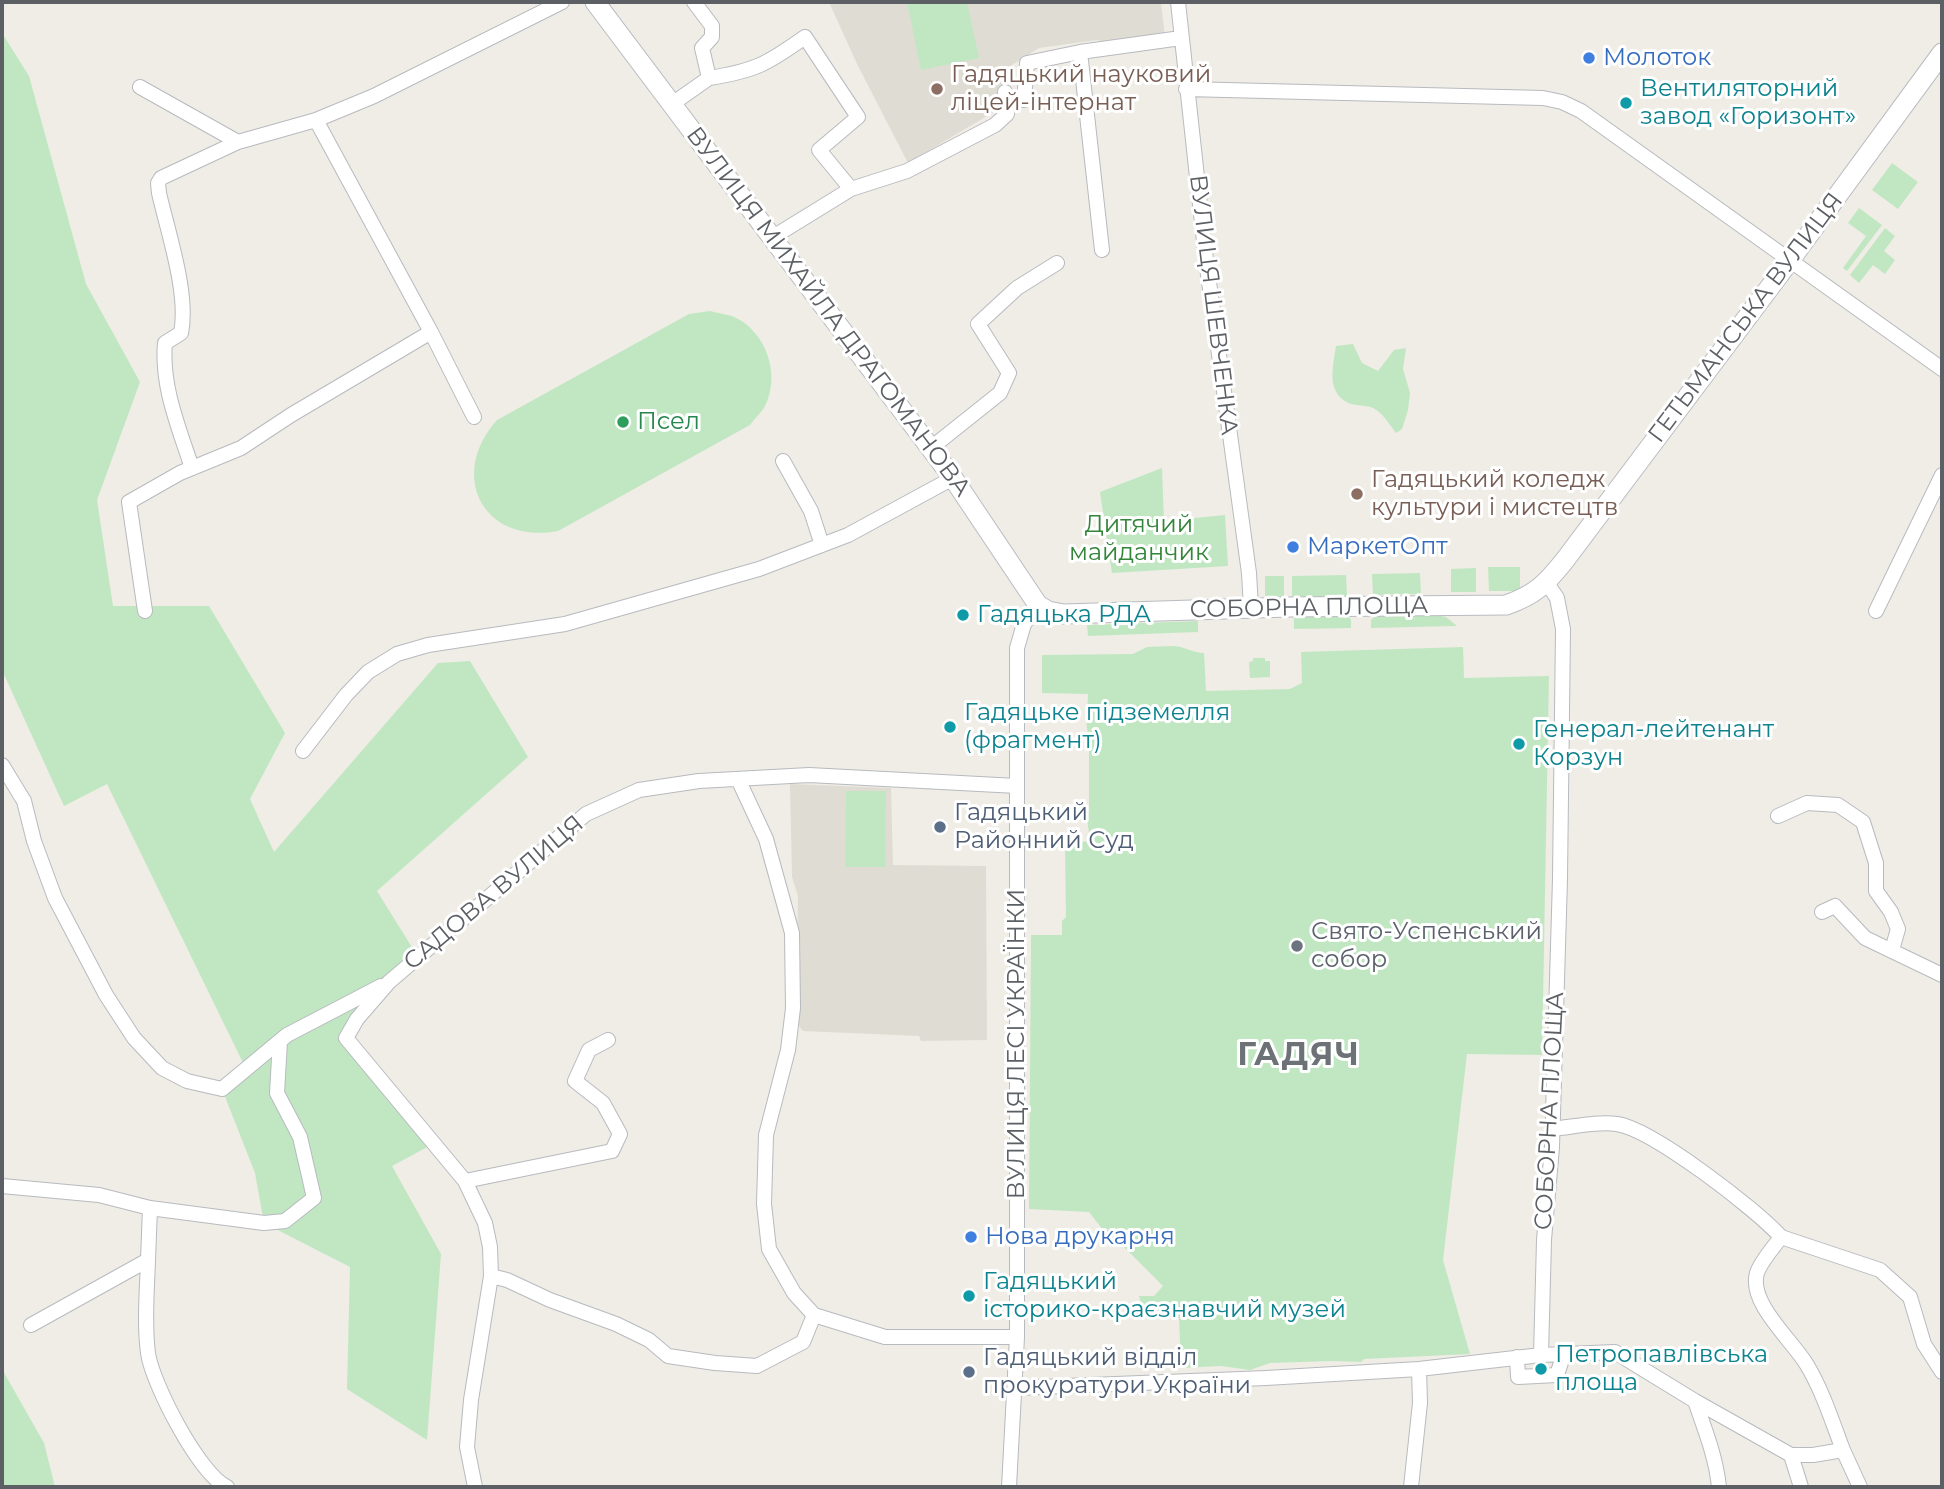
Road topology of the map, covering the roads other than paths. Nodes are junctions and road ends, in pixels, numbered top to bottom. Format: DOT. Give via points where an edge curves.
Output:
graph roads {
  1 [pos="562,2"];
  2 [pos="595,2"];
  3 [pos="694,2"];
  4 [pos="1178,2"];
  5 [pos="1181,38"];
  6 [pos="1080,52"];
  7 [pos="1942,53"];
  8 [pos="709,78"];
  9 [pos="140,87"];
  10 [pos="1186,89"];
  11 [pos="1005,92"];
  12 [pos="1024,100"];
  13 [pos="672,104"];
  14 [pos="316,120"];
  15 [pos="237,142"];
  16 [pos="850,189"];
  17 [pos="773,237"];
  18 [pos="1102,250"];
  19 [pos="1791,260"];
  20 [pos="1057,262"];
  21 [pos="431,332"];
  22 [pos="1942,369"];
  23 [pos="474,417"];
  24 [pos="931,448"];
  25 [pos="783,461"];
  26 [pos="192,468"];
  27 [pos="1942,475"];
  28 [pos="953,478"];
  29 [pos="822,545"];
  30 [pos="1548,583"];
  31 [pos="1038,605"];
  32 [pos="1251,608"];
  33 [pos="145,611"];
  34 [pos="1876,611"];
  35 [pos="303,751"];
  36 [pos="2,765"];
  37 [pos="738,779"];
  38 [pos="1017,786"];
  39 [pos="1778,816"];
  40 [pos="1822,912"];
  41 [pos="1892,950"];
  42 [pos="1942,975"];
  43 [pos="389,982"];
  44 [pos="608,1040"];
  45 [pos="280,1041"];
  46 [pos="1552,1129"];
  47 [pos="466,1181"];
  48 [pos="2,1186"];
  49 [pos="150,1208"];
  50 [pos="1781,1237"];
  51 [pos="148,1260"];
  52 [pos="491,1276"];
  53 [pos="814,1315"];
  54 [pos="31,1325"];
  55 [pos="1017,1337"];
  56 [pos="1564,1353"];
  57 [pos="1541,1355"];
  58 [pos="1517,1357"];
  59 [pos="1419,1369"];
  60 [pos="1942,1372"];
  61 [pos="1016,1388"];
  62 [pos="1695,1401"];
  63 [pos="1843,1450"];
  64 [pos="1791,1455"];
  65 [pos="227,1487"];
  66 [pos="475,1487"];
  67 [pos="1009,1487"];
  68 [pos="1411,1487"];
  69 [pos="1718,1487"];
  70 [pos="1801,1487"];
  71 [pos="1860,1487"];
  1 -- 14 [label="street"];
  2 -- 13 [label="street, ВУЛИЦЯ МИХАЙЛА ДРАГОМАНОВА"];
  3 -- 8 [label="street" via="712,26 712,37 702,48"];
  4 -- 5 [label="street, ВУЛИЦЯ ШЕВЧЕНКА"];
  5 -- 6 [label="street"];
  5 -- 10 [label="street, ВУЛИЦЯ ШЕВЧЕНКА"];
  6 -- 12 [label="street" via="1027,62"];
  6 -- 18 [label="street"];
  7 -- 19 [label="street, ГЕТЬМАНСЬКА ВУЛИЦЯ"];
  8 -- 13 [label="street"];
  8 -- 16 [label="street" via="745,72 772,61 805,37 858,117 819,149"];
  9 -- 15 [label="street"];
  10 -- 19 [label="street" via="1562,102"];
  10 -- 32 [label="street, ВУЛИЦЯ ШЕВЧЕНКА"];
  11 -- 16 [label="street" via="1007,114 995,125 907,172"];
  13 -- 17 [label="street, ВУЛИЦЯ МИХАЙЛА ДРАГОМАНОВА"];
  14 -- 15 [label="street"];
  14 -- 21 [label="street"];
  15 -- 26 [label="street" via="158,183 182,291 181,333 165,343 164,359 173,411"];
  16 -- 17 [label="street"];
  17 -- 24 [label="street, ВУЛИЦЯ МИХАЙЛА ДРАГОМАНОВА"];
  19 -- 22 [label="street"];
  19 -- 30 [label="street, ГЕТЬМАНСЬКА ВУЛИЦЯ"];
  20 -- 24 [label="street" via="1017,288 978,324 1009,373 1000,393"];
  21 -- 23 [label="street"];
  21 -- 26 [label="street" via="242,448"];
  24 -- 28 [label="street, ВУЛИЦЯ МИХАЙЛА ДРАГОМАНОВА"];
  25 -- 29 [label="street" via="811,511"];
  26 -- 33 [label="street" via="129,502"];
  27 -- 34 [label="street"];
  28 -- 29 [label="street"];
  28 -- 31 [label="street, ВУЛИЦЯ МИХАЙЛА ДРАГОМАНОВА"];
  29 -- 35 [label="street" via="759,569 565,624 397,654 368,672"];
  30 -- 32 [label="street, СОБОРНА ПЛОЩА" via="1506,605"];
  30 -- 46 [label="street, СОБОРНА ПЛОЩА" via="1557,598 1563,629"];
  31 -- 32 [label="street, СОБОРНА ПЛОЩА" via="1064,614"];
  31 -- 38 [label="street, ВУЛИЦЯ ЛЕСІ УКРАЇНКИ" via="1024,624 1017,648"];
  36 -- 45 [label="street, САДОВА ВУЛИЦЯ" via="24,801 55,898 106,995 134,1038 162,1068 187,1081 222,1089"];
  37 -- 38 [label="street, САДОВА ВУЛИЦЯ" via="809,775"];
  37 -- 43 [label="street, САДОВА ВУЛИЦЯ" via="639,790 586,814"];
  37 -- 53 [label="street" via="766,839 792,933 793,1008 788,1050 766,1135 764,1204 769,1249 794,1293"];
  38 -- 55 [label="street, ВУЛИЦЯ ЛЕСІ УКРАЇНКИ"];
  39 -- 41 [label="street" via="1807,803 1838,806 1863,822 1876,863 1877,891 1898,929"];
  40 -- 41 [label="street" via="1835,906 1865,938"];
  41 -- 42 [label="street"];
  43 -- 45 [label="street, САДОВА ВУЛИЦЯ"];
  43 -- 47 [label="street, САДОВА ВУЛИЦЯ" via="346,1038"];
  44 -- 47 [label="street" via="589,1050 575,1081 603,1103 620,1134 612,1151"];
  45 -- 49 [label="street" via="277,1093 300,1138 313,1198 285,1221 264,1223"];
  46 -- 50 [label="street" via="1615,1124 1637,1129 1711,1178"];
  46 -- 57 [label="street, СОБОРНА ПЛОЩА"];
  47 -- 52 [label="street" via="485,1223"];
  48 -- 49 [label="street" via="99,1195"];
  49 -- 51 [label="street"];
  50 -- 60 [label="street" via="1880,1270 1910,1297 1924,1344"];
  50 -- 63 [label="street" via="1757,1274 1759,1296 1772,1321 1807,1364"];
  51 -- 54 [label="street"];
  51 -- 65 [label="street" via="148,1355 180,1429 201,1463"];
  52 -- 53 [label="street" via="616,1324 649,1340 668,1356 715,1363 757,1366 803,1342"];
  52 -- 66 [label="street" via="467,1447"];
  53 -- 55 [label="street" via="885,1337"];
  55 -- 61 [label="street, ВУЛИЦЯ ЛЕСІ УКРАЇНКИ"];
  56 -- 57 [label="street"];
  56 -- 58 [label="street" via="1557,1375 1518,1377"];
  56 -- 62 [label="street" via="1615,1352"];
  57 -- 58 [label="street"];
  58 -- 59 [label="street"];
  59 -- 61 [label="street"];
  59 -- 68 [label="street"];
  61 -- 67 [label="street, ВУЛИЦЯ ЛЕСІ УКРАЇНКИ"];
  62 -- 64 [label="street"];
  62 -- 69 [label="street"];
  63 -- 64 [label="street"];
  63 -- 71 [label="street"];
  64 -- 70 [label="street"];
}
